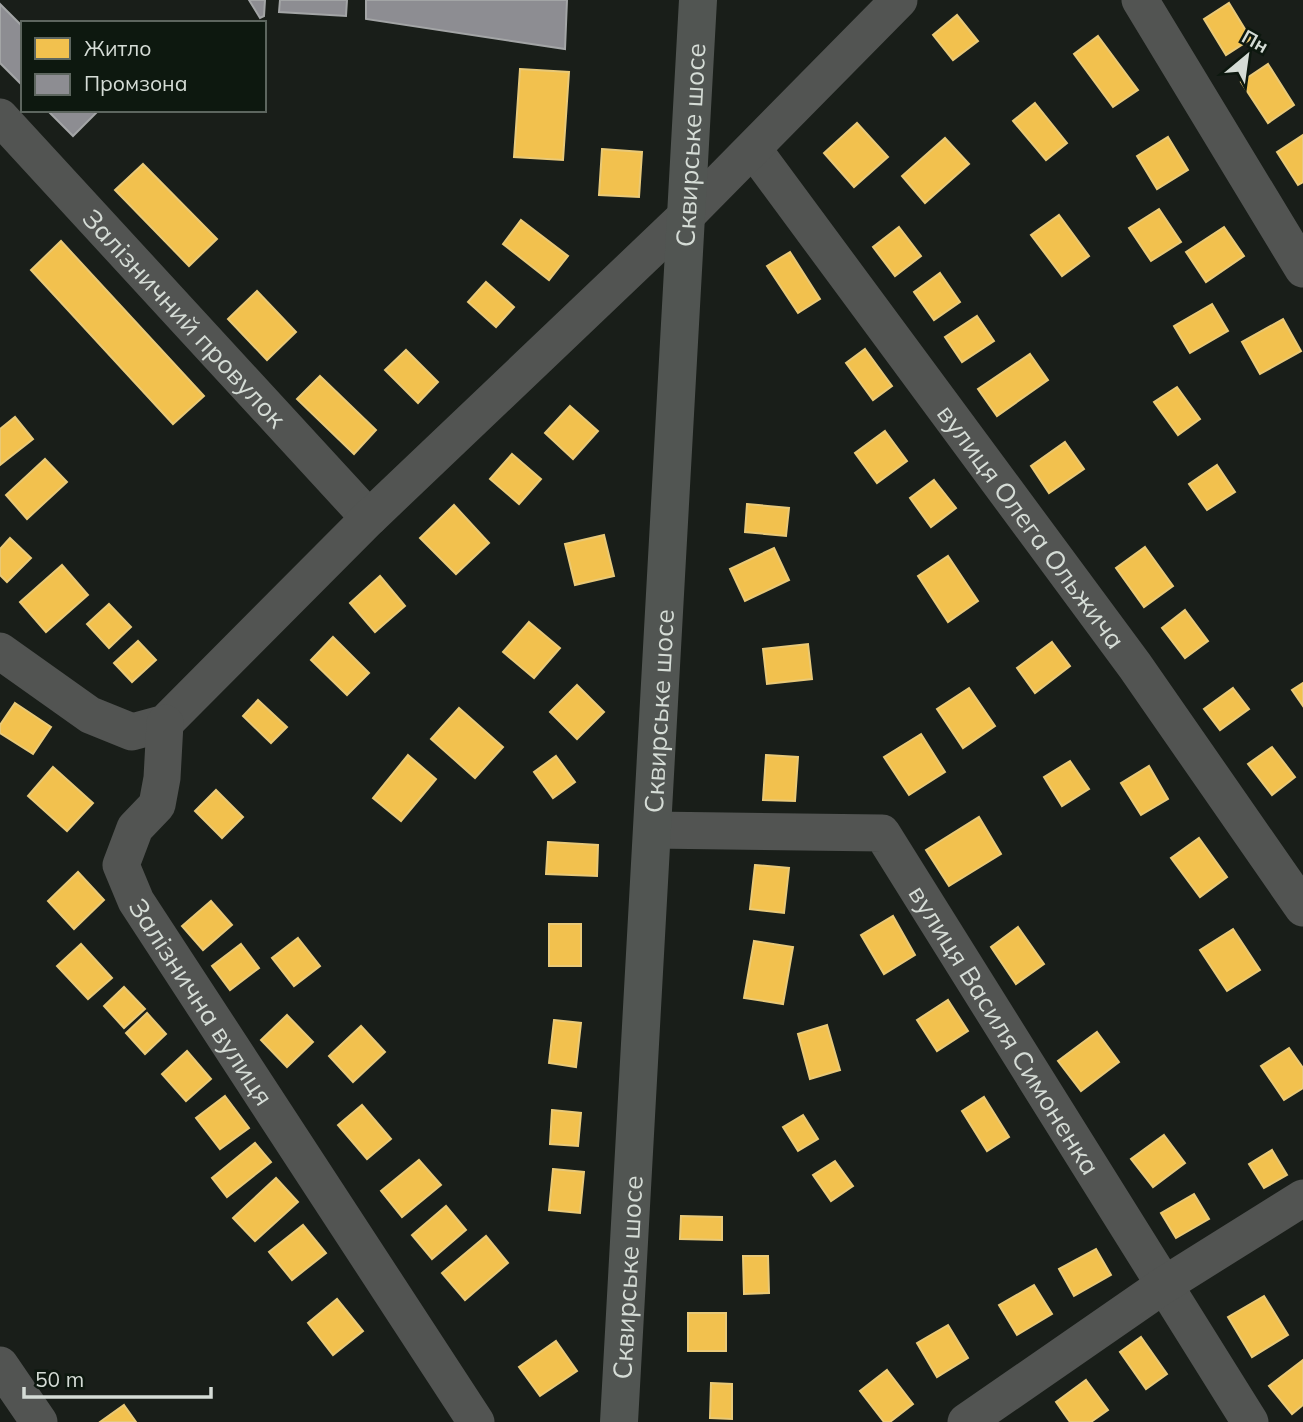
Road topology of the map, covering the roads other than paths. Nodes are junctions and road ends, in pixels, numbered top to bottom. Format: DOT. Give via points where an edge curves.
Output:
graph roads {
  1 [pos="698,0"];
  2 [pos="899,0"];
  3 [pos="1140,0"];
  4 [pos="0,117"];
  5 [pos="753,149"];
  6 [pos="684,218"];
  7 [pos="1303,269"];
  8 [pos="369,518"];
  9 [pos="0,651"];
  10 [pos="164,723"];
  11 [pos="652,831"];
  12 [pos="1303,908"];
  13 [pos="1303,1198"];
  14 [pos="1164,1285"];
  15 [pos="0,1365"];
  16 [pos="39,1422"];
  17 [pos="476,1422"];
  18 [pos="619,1422"];
  19 [pos="965,1422"];
  20 [pos="1251,1422"];
  1 -- 6 [label="main road, Сквирське шосе"];
  2 -- 5 [label="street"];
  3 -- 7 [label="street"];
  4 -- 8 [label="street, Залізничний провулок"];
  5 -- 6 [label="street"];
  5 -- 12 [label="street, вулиця Олега Ольжича" via="1135,666"];
  6 -- 8 [label="street"];
  6 -- 11 [label="main road, Сквирське шосе"];
  8 -- 10 [label="street"];
  9 -- 10 [label="street" via="90,715 132,732"];
  10 -- 17 [label="street, Залізнична вулиця" via="157,805 135,828 121,865 135,901"];
  11 -- 14 [label="street, вулиця Василя Симоненка" via="883,833"];
  11 -- 18 [label="main road, Сквирське шосе"];
  13 -- 14 [label="street"];
  14 -- 19 [label="street"];
  14 -- 20 [label="street, вулиця Василя Симоненка"];
  15 -- 16 [label="street"];
}
